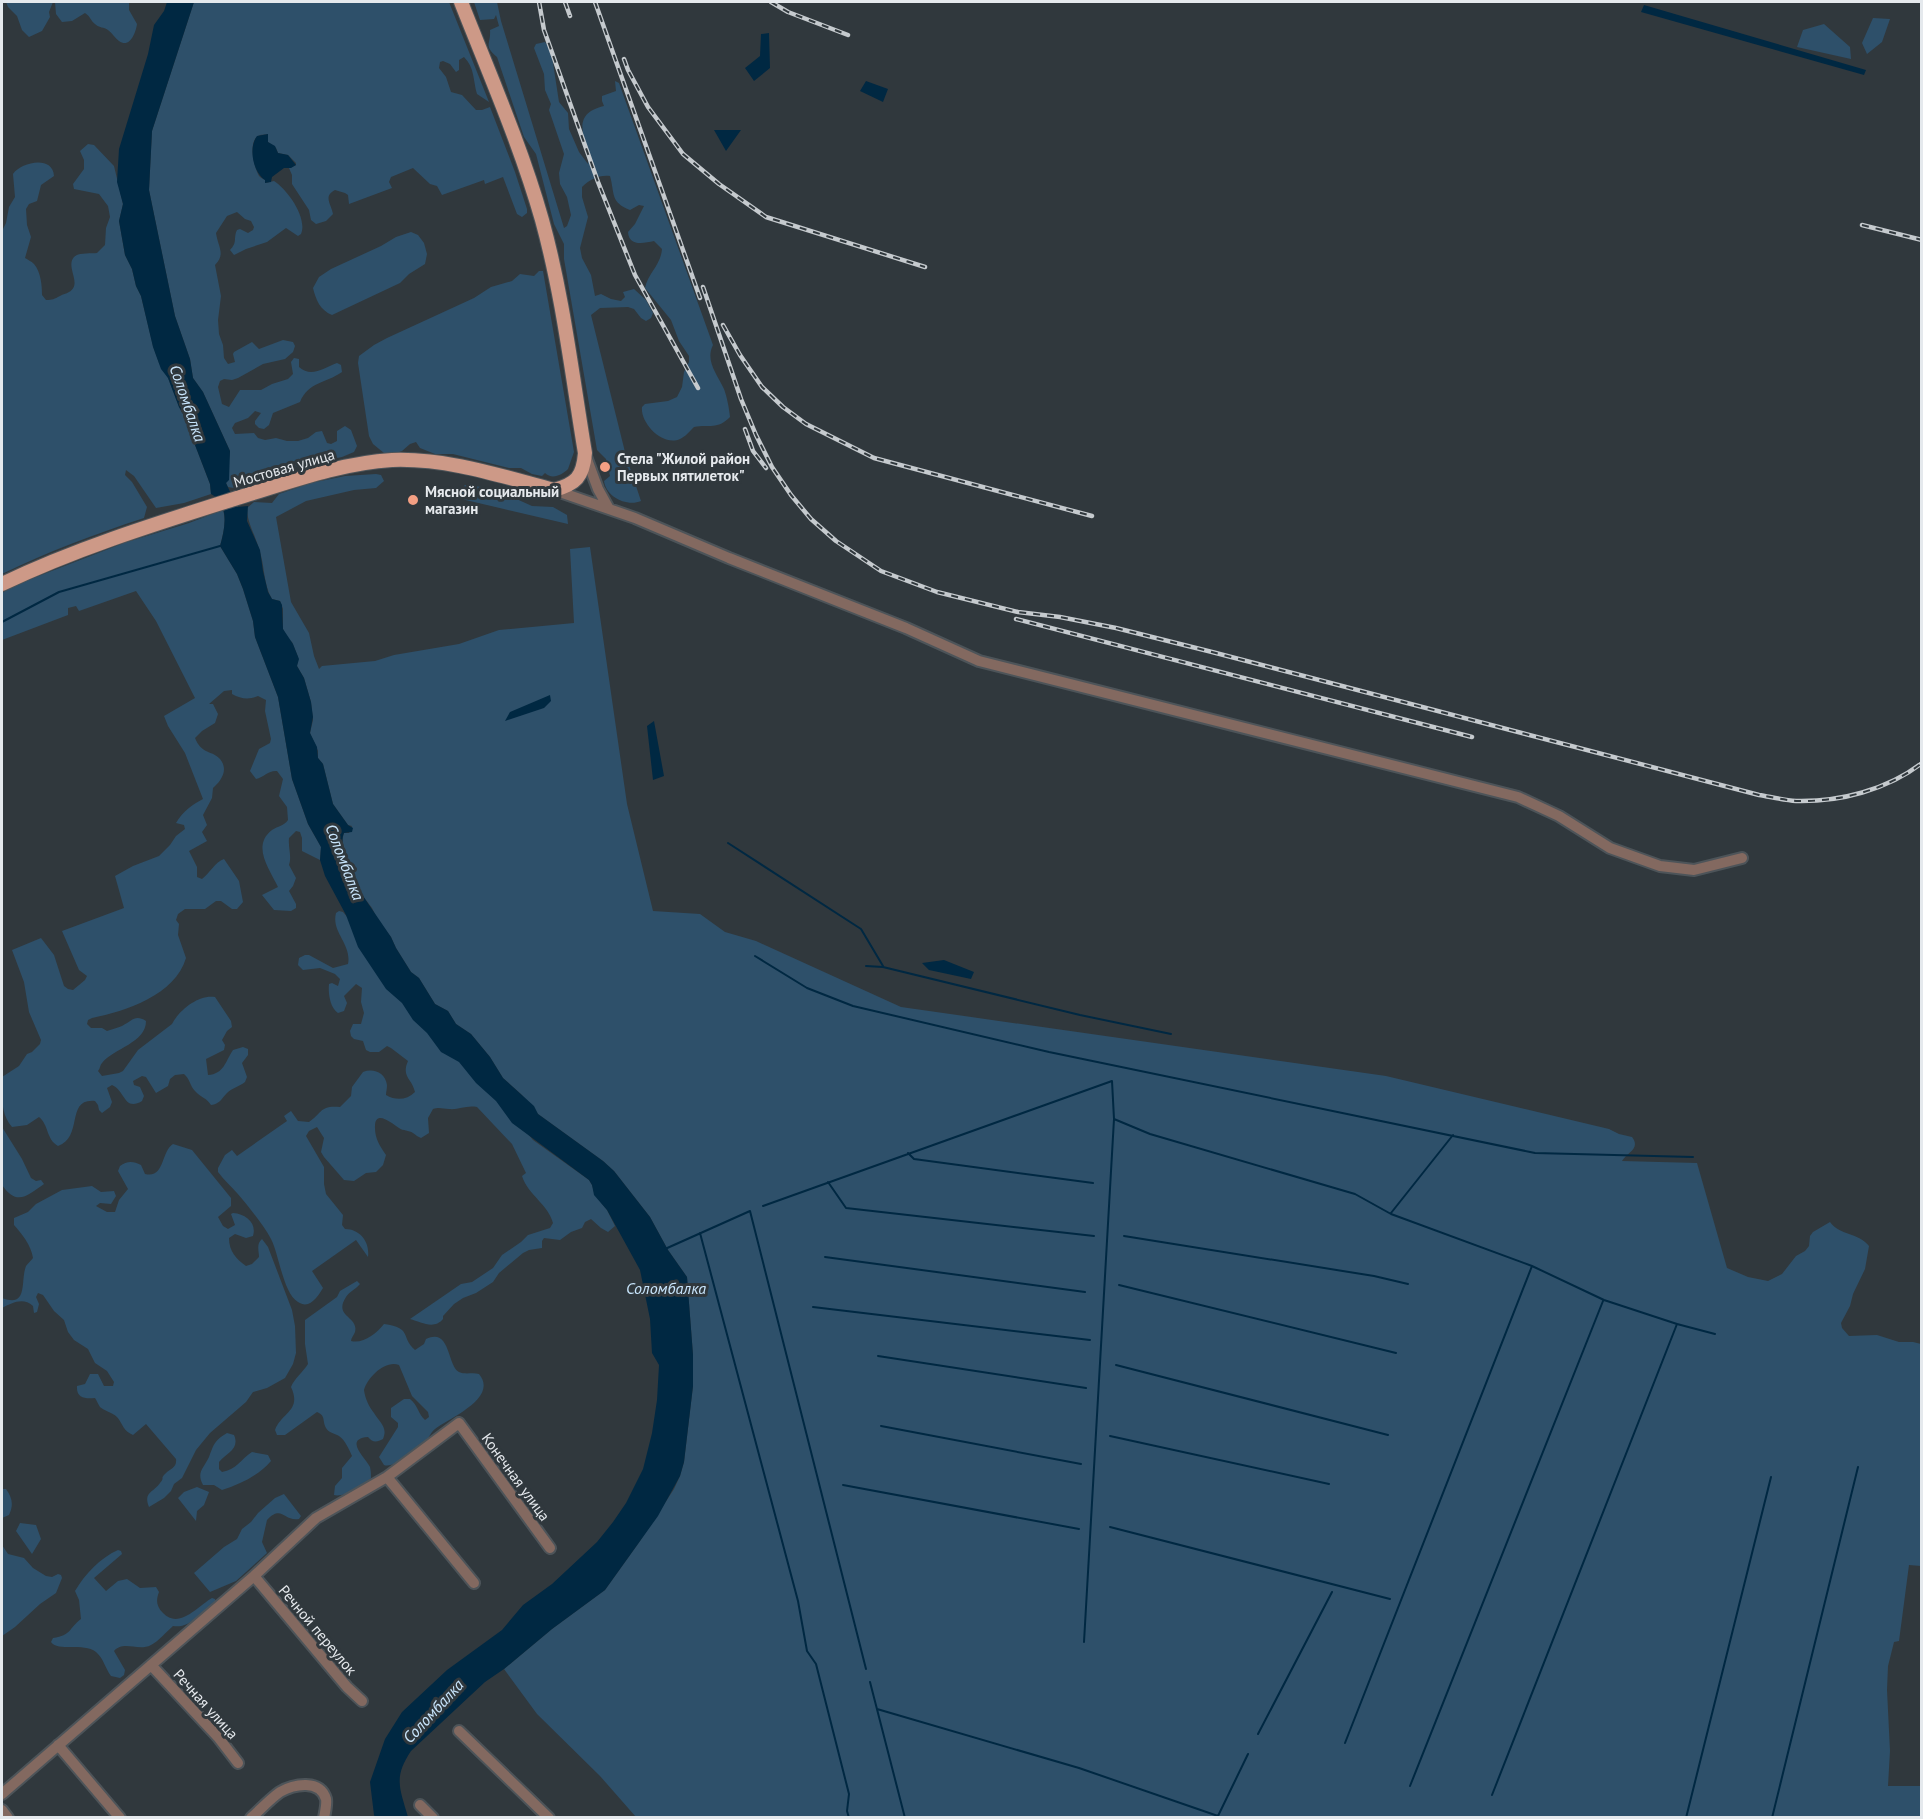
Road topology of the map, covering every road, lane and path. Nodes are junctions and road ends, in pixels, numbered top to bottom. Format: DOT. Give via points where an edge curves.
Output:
graph roads {
  1 [pos="461,2"];
  2 [pos="585,453"];
  3 [pos="554,490"];
  4 [pos="609,509"];
  5 [pos="2,584"];
  6 [pos="1742,858"];
  7 [pos="387,1476"];
  8 [pos="550,1548"];
  9 [pos="254,1576"];
  10 [pos="474,1582"];
  11 [pos="151,1665"];
  12 [pos="362,1701"];
  13 [pos="459,1731"];
  14 [pos="58,1745"];
  15 [pos="238,1763"];
  16 [pos="2,1794"];
  17 [pos="420,1805"];
  18 [pos="2,1810"];
  19 [pos="8,1818"];
  20 [pos="120,1818"];
  21 [pos="251,1818"];
  22 [pos="324,1818"];
  23 [pos="433,1818"];
  24 [pos="549,1818"];
  1 -- 2 [label="main road" via="541,219 560,298"];
  2 -- 3 [label="main road" via="582,473 571,484"];
  2 -- 4 [label="street"];
  3 -- 4 [label="street"];
  3 -- 5 [label="main road, Мостовая улица" via="455,464 368,462 187,514 72,554"];
  4 -- 6 [label="street" via="979,661 1518,797 1610,848 1660,866 1694,870"];
  7 -- 8 [label="street, Конечная улица" via="459,1424"];
  7 -- 9 [label="street" via="316,1518"];
  7 -- 10 [label="street"];
  9 -- 11 [label="street"];
  9 -- 12 [label="street, Речной переулок"];
  11 -- 14 [label="street"];
  11 -- 15 [label="street, Речная улица"];
  13 -- 24 [label="street"];
  14 -- 16 [label="street"];
  14 -- 20 [label="street"];
  17 -- 23 [label="street"];
  18 -- 19 [label="street"];
  21 -- 22 [label="street" via="281,1792 298,1785 314,1785 323,1793 327,1800"];
}
